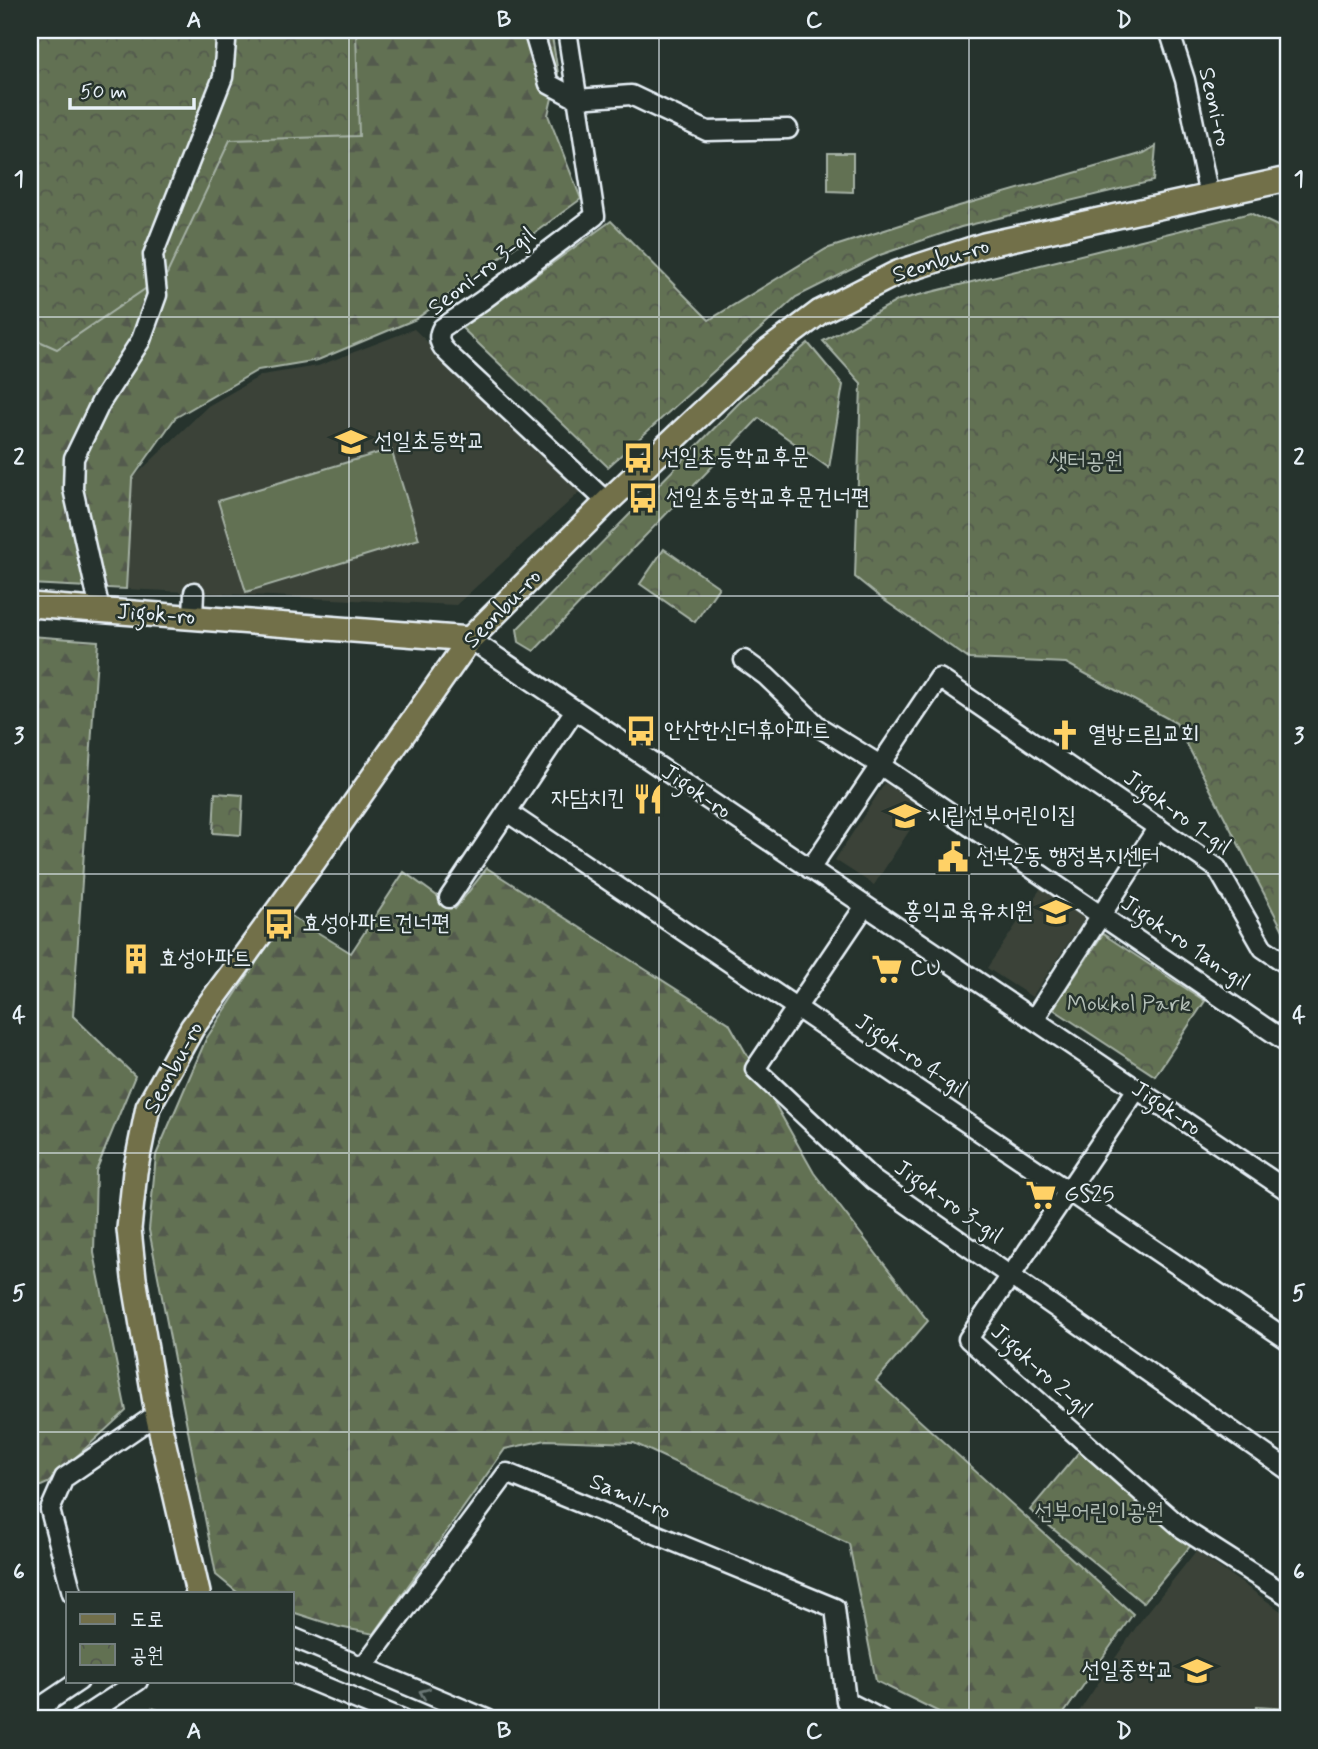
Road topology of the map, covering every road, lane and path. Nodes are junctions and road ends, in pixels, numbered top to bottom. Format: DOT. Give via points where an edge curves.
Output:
graph roads {
  1 [pos="227,30"];
  2 [pos="533,30"];
  3 [pos="567,30"];
  4 [pos="1169,30"];
  5 [pos="577,99"];
  6 [pos="788,129"];
  7 [pos="1288,179"];
  8 [pos="1209,196"];
  9 [pos="607,502"];
  10 [pos="194,592"];
  11 [pos="30,605"];
  12 [pos="100,610"];
  13 [pos="193,617"];
  14 [pos="470,639"];
  15 [pos="744,660"];
  16 [pos="575,709"];
  17 [pos="880,765"];
  18 [pos="507,812"];
  19 [pos="1158,827"];
  20 [pos="810,869"];
  21 [pos="449,898"];
  22 [pos="865,906"];
  23 [pos="1101,915"];
  24 [pos="1288,965"];
  25 [pos="796,1008"];
  26 [pos="1034,1019"];
  27 [pos="1288,1043"];
  28 [pos="1137,1089"];
  29 [pos="1068,1191"];
  30 [pos="1288,1191"];
  31 [pos="1011,1276"];
  32 [pos="1288,1340"];
  33 [pos="157,1414"];
  34 [pos="1288,1471"];
  35 [pos="72,1592"];
  36 [pos="198,1592"];
  37 [pos="1288,1596"];
  38 [pos="294,1638"];
  39 [pos="363,1667"];
  40 [pos="294,1674"];
  41 [pos="78,1682"];
  42 [pos="136,1682"];
  43 [pos="30,1714"];
  44 [pos="80,1719"];
  45 [pos="403,1719"];
  46 [pos="487,1719"];
  47 [pos="881,1719"];
  1 -- 12 [label="street" via="223,77 153,256 157,295 141,340 74,457 73,489"];
  2 -- 5 [label="street" via="549,84"];
  3 -- 5 [label="street, Seoni-ro 3-gil"];
  4 -- 8 [label="street, Seoni-ro" via="1185,80"];
  5 -- 6 [label="street" via="631,95 707,131"];
  5 -- 9 [label="street, Seoni-ro 3-gil" via="595,216 438,335 467,377"];
  7 -- 8 [label="main road, Seonbu-ro"];
  8 -- 9 [label="main road, Seonbu-ro" via="984,245 897,273 820,313 768,351"];
  9 -- 14 [label="main road, Seonbu-ro"];
  10 -- 13 [label="street"];
  11 -- 12 [label="main road, Jigok-ro"];
  12 -- 13 [label="main road, Jigok-ro"];
  13 -- 14 [label="main road, Jigok-ro"];
  14 -- 16 [label="street, Jigok-ro"];
  14 -- 33 [label="main road, Seonbu-ro" via="192,1028 148,1107 129,1229"];
  15 -- 17 [label="street, Jigok-ro 1an-gil" via="818,727"];
  16 -- 18 [label="street"];
  16 -- 20 [label="street, Jigok-ro"];
  17 -- 19 [label="street, Jigok-ro 1-gil" via="939,678"];
  17 -- 20 [label="street"];
  17 -- 23 [label="street, Jigok-ro 1an-gil"];
  18 -- 21 [label="street"];
  18 -- 25 [label="street, Jigok-ro 4-gil"];
  19 -- 23 [label="street"];
  19 -- 24 [label="street, Jigok-ro 1-gil" via="1217,868 1263,948"];
  20 -- 22 [label="street, Jigok-ro"];
  22 -- 25 [label="street, Jigok-ro 3-gil"];
  22 -- 26 [label="street, Jigok-ro"];
  23 -- 26 [label="street"];
  23 -- 27 [label="street, Jigok-ro 1an-gil"];
  25 -- 29 [label="street, Jigok-ro 4-gil"];
  25 -- 31 [label="street, Jigok-ro 3-gil" via="755,1069 873,1180"];
  26 -- 28 [label="street, Jigok-ro"];
  28 -- 29 [label="street, Jigok-ro 2-gil"];
  28 -- 30 [label="street, Jigok-ro"];
  29 -- 31 [label="street, Jigok-ro 2-gil"];
  29 -- 32 [label="street, Jigok-ro 4-gil"];
  31 -- 34 [label="street, Jigok-ro 3-gil"];
  31 -- 37 [label="street, Jigok-ro 2-gil" via="968,1339 1183,1529"];
  33 -- 35 [label="street" via="64,1478 50,1510"];
  33 -- 36 [label="main road, Seonbu-ro"];
  38 -- 39 [label="street"];
  46 -- 39 [label="street, one-way"];
  39 -- 47 [label="street, Samil-ro" via="507,1473 835,1608 846,1701"];
  40 -- 45 [label="street"];
  41 -- 43 [label="street"];
  42 -- 44 [label="street"];
}
